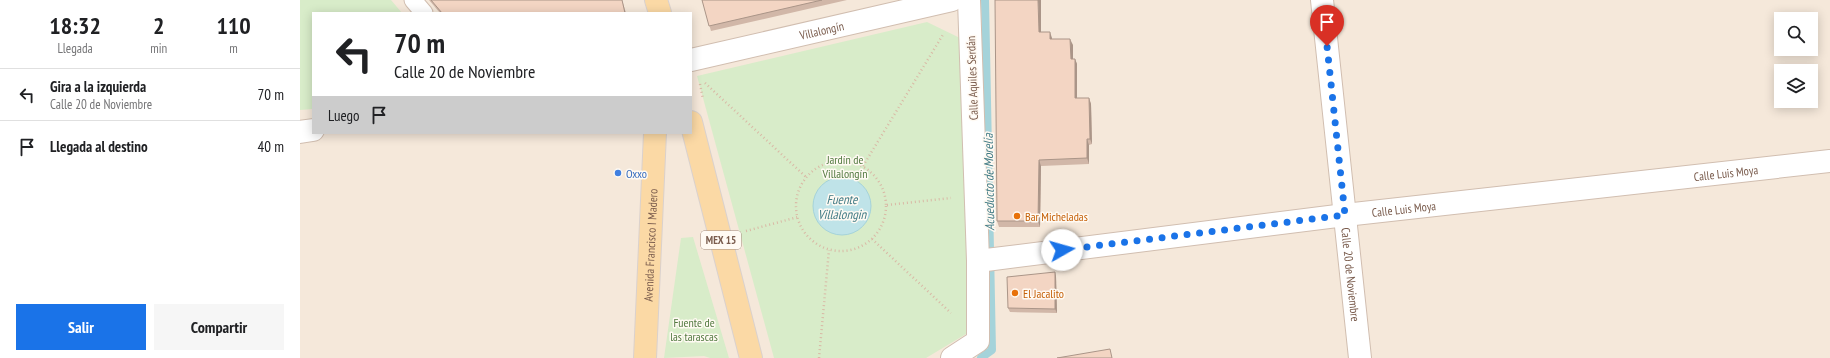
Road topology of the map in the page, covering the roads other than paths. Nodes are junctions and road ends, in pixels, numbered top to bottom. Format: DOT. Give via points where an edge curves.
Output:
graph roads {
  1 [pos="413,0"];
  2 [pos="656,0"];
  3 [pos="952,0"];
  4 [pos="969,0"];
  5 [pos="1322,0"];
  6 [pos="423,12"];
  7 [pos="660,12"];
  8 [pos="692,60"];
  9 [pos="692,126"];
  10 [pos="312,130"];
  11 [pos="300,132"];
  12 [pos="655,134"];
  13 [pos="1830,161"];
  14 [pos="1345,215"];
  15 [pos="978,261"];
  16 [pos="645,358"];
  17 [pos="751,358"];
  18 [pos="952,358"];
  19 [pos="1360,358"];
  1 -- 6 [label="street"];
  2 -- 7 [label="main road"];
  3 -- 8 [label="street, Villalongín"];
  4 -- 15 [label="street, Calle Aquiles Serdán"];
  5 -- 14 [label="street, Calle 20 de Noviembre"];
  9 -- 17 [label="main road, MEX 15"];
  10 -- 11 [label="street"];
  12 -- 16 [label="main road, Avenida Francisco I Madero"];
  13 -- 14 [label="street, Calle Luis Moya"];
  14 -- 15 [label="street, Calle Luis Moya"];
  14 -- 19 [label="street, Calle 20 de Noviembre"];
  15 -- 18 [label="street, Calle Aquiles Serdán" via="978,341"];
}
